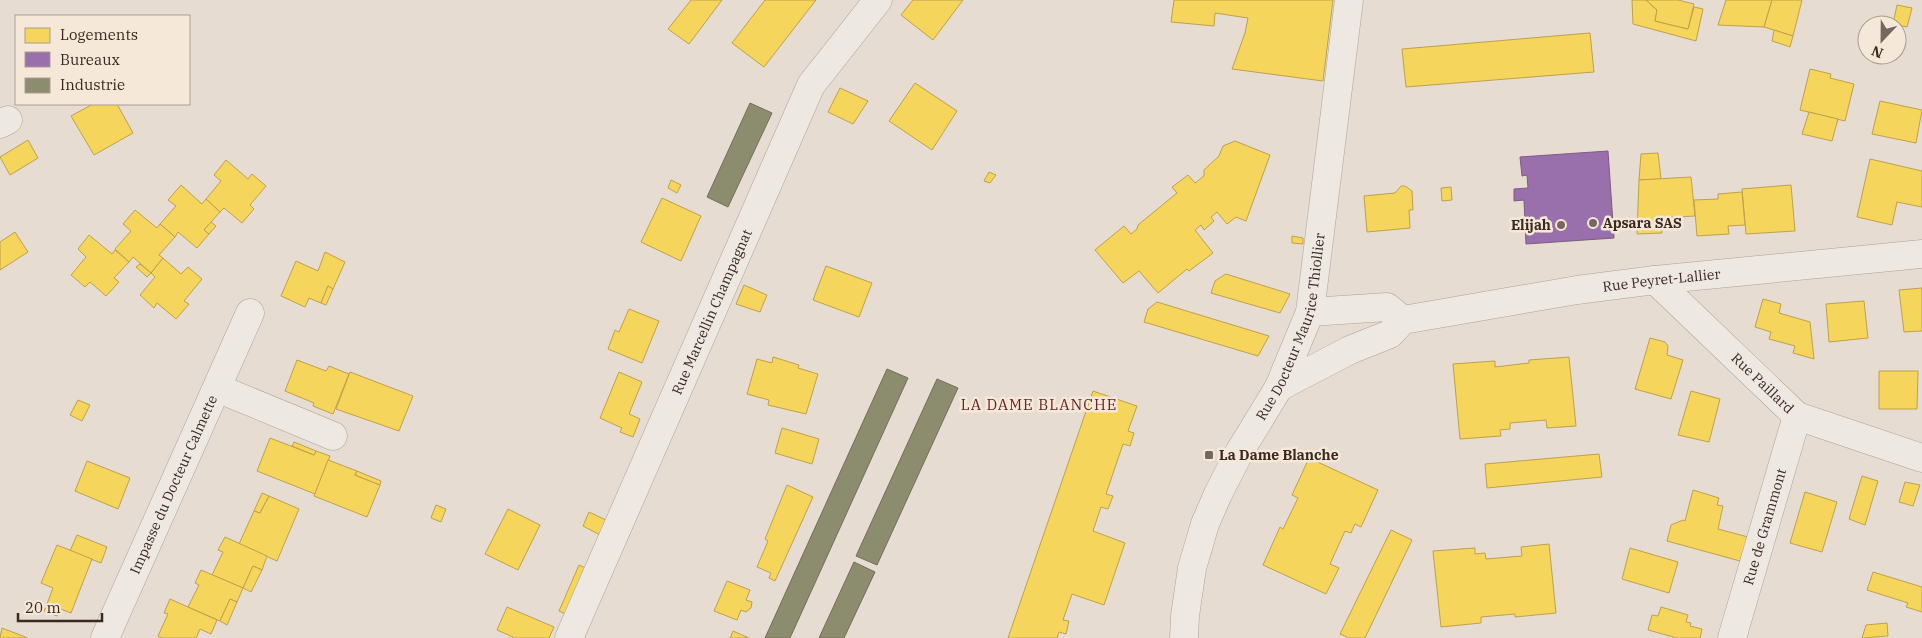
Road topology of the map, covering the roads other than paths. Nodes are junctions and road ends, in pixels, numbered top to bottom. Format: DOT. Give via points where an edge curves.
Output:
graph roads {
  1 [pos="878,0"];
  2 [pos="1349,0"];
  3 [pos="1922,254"];
  4 [pos="1655,280"];
  5 [pos="1310,312"];
  6 [pos="250,313"];
  7 [pos="1403,320"];
  8 [pos="1279,387"];
  9 [pos="217,388"];
  10 [pos="1798,416"];
  11 [pos="333,436"];
  12 [pos="1922,458"];
  13 [pos="105,638"];
  14 [pos="569,638"];
  15 [pos="1184,638"];
  16 [pos="1732,638"];
  1 -- 14 [label="street, Rue Marcellin Champagnat" via="811,85"];
  2 -- 5 [label="street, Rue Docteur Maurice Thiollier"];
  3 -- 4 [label="street, Rue Peyret-Lallier"];
  4 -- 7 [label="street, Rue Peyret-Lallier"];
  4 -- 10 [label="street, Rue Paillard"];
  5 -- 7 [label="street" via="1387,307"];
  5 -- 8 [label="street, Rue Docteur Maurice Thiollier"];
  6 -- 9 [label="street, Impasse du Docteur Calmette"];
  7 -- 8 [label="street" via="1390,334 1350,350"];
  8 -- 15 [label="street, Rue Docteur Maurice Thiollier" via="1240,451 1205,524 1192,568"];
  9 -- 11 [label="street, Impasse du Docteur Calmette"];
  9 -- 13 [label="street, Impasse du Docteur Calmette"];
  10 -- 12 [label="street, Rue Paillard"];
  10 -- 16 [label="street, Rue de Grammont"];
}
